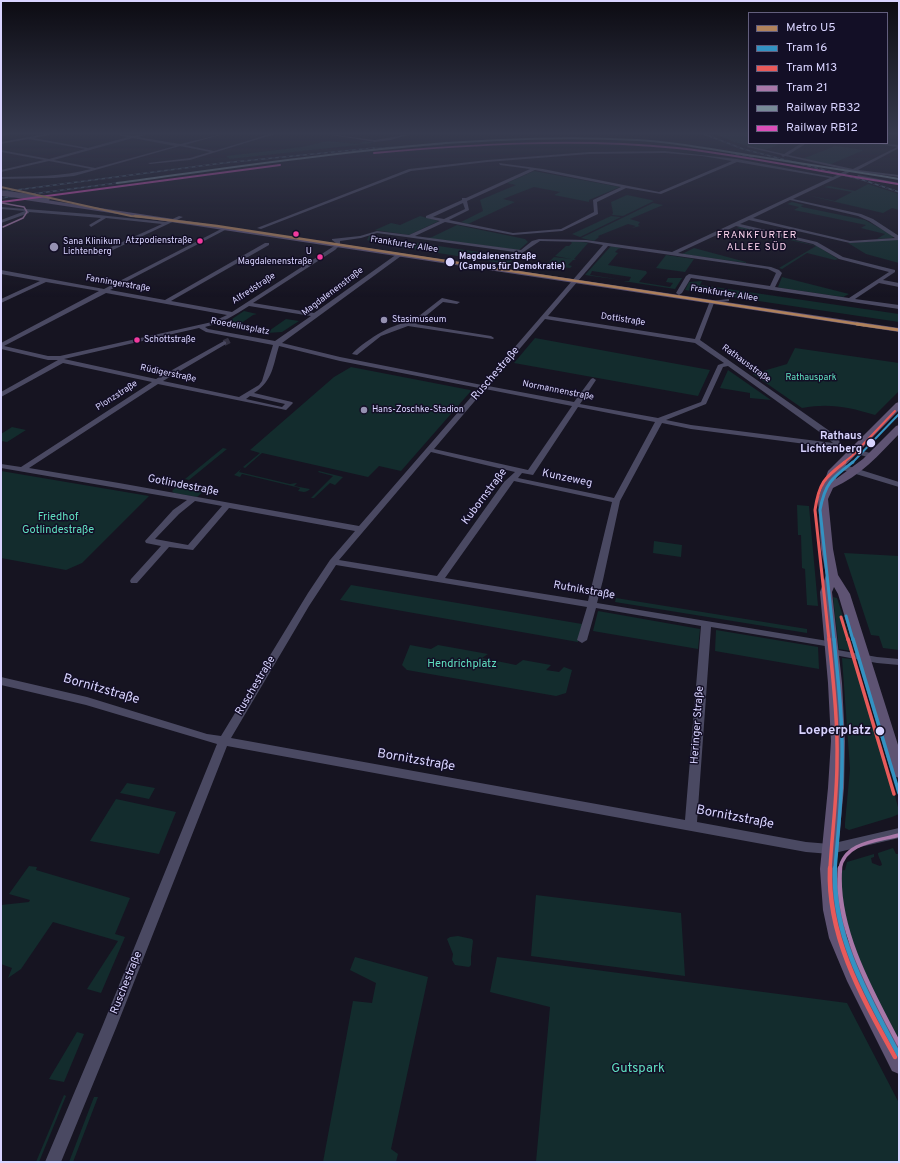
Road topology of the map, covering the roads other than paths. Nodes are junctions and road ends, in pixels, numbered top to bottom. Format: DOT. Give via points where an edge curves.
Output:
graph roads {
  1 [pos="365,188"];
  2 [pos="489,188"];
  3 [pos="621,188"];
  4 [pos="639,188"];
  5 [pos="670,188"];
  6 [pos="812,188"];
  7 [pos="1,193"];
  8 [pos="1,196"];
  9 [pos="464,199"];
  10 [pos="789,199"];
  11 [pos="1,208"];
  12 [pos="28,211"];
  13 [pos="105,217"];
  14 [pos="748,218"];
  15 [pos="177,219"];
  16 [pos="446,220"];
  17 [pos="1,222"];
  18 [pos="164,223"];
  19 [pos="736,224"];
  20 [pos="90,226"];
  21 [pos="215,226"];
  22 [pos="225,228"];
  23 [pos="259,231"];
  24 [pos="890,232"];
  25 [pos="899,232"];
  26 [pos="411,236"];
  27 [pos="361,237"];
  28 [pos="899,238"];
  29 [pos="337,242"];
  30 [pos="267,244"];
  31 [pos="607,244"];
  32 [pos="364,245"];
  33 [pos="100,254"];
  34 [pos="672,254"];
  35 [pos="399,255"];
  36 [pos="1,272"];
  37 [pos="46,280"];
  38 [pos="577,280"];
  39 [pos="877,281"];
  40 [pos="899,285"];
  41 [pos="772,288"];
  42 [pos="104,291"];
  43 [pos="679,293"];
  44 [pos="727,300"];
  45 [pos="850,300"];
  46 [pos="1,301"];
  47 [pos="166,302"];
  48 [pos="457,302"];
  49 [pos="712,302"];
  50 [pos="248,304"];
  51 [pos="899,307"];
  52 [pos="233,314"];
  53 [pos="315,315"];
  54 [pos="545,317"];
  55 [pos="412,324"];
  56 [pos="200,326"];
  57 [pos="899,326"];
  58 [pos="899,330"];
  59 [pos="236,336"];
  60 [pos="491,338"];
  61 [pos="697,342"];
  62 [pos="277,343"];
  63 [pos="1,346"];
  64 [pos="355,354"];
  65 [pos="61,359"];
  66 [pos="728,364"];
  67 [pos="593,380"];
  68 [pos="157,382"];
  69 [pos="484,387"];
  70 [pos="249,394"];
  71 [pos="1,395"];
  72 [pos="241,399"];
  73 [pos="577,405"];
  74 [pos="899,406"];
  75 [pos="660,420"];
  76 [pos="899,428"];
  77 [pos="837,446"];
  78 [pos="430,450"];
  79 [pos="854,450"];
  80 [pos="871,456"];
  81 [pos="1,466"];
  82 [pos="839,466"];
  83 [pos="23,469"];
  84 [pos="855,471"];
  85 [pos="516,475"];
  86 [pos="899,485"];
  87 [pos="829,486"];
  88 [pos="192,500"];
  89 [pos="616,501"];
  90 [pos="226,506"];
  91 [pos="360,529"];
  92 [pos="167,544"];
  93 [pos="333,562"];
  94 [pos="832,575"];
  95 [pos="440,579"];
  96 [pos="134,581"];
  97 [pos="591,604"];
  98 [pos="706,624"];
  99 [pos="582,640"];
  100 [pos="832,648"];
  101 [pos="863,657"];
  102 [pos="899,662"];
  103 [pos="1,681"];
  104 [pos="224,741"];
  105 [pos="899,772"];
  106 [pos="691,826"];
  107 [pos="899,833"];
  108 [pos="830,849"];
  109 [pos="899,1064"];
  110 [pos="53,1162"];
  1 -- 23 [label="street"];
  2 -- 9 [label="street"];
  3 -- 16 [label="street" via="595,201 595,214 560,230 510,234"];
  4 -- 5 [label="street" via="661,192"];
  6 -- 10 [label="street"];
  7 -- 15 [label="main road, Frankfurter Allee, bridge"];
  8 -- 15 [label="main road, Frankfurter Allee, bridge"];
  9 -- 16 [label="street" via="467,210"];
  9 -- 16 [label="street" via="428,217"];
  10 -- 14 [label="street"];
  10 -- 24 [label="street" via="859,215"];
  11 -- 12 [label="street"];
  12 -- 13 [label="street"];
  12 -- 17 [label="street"];
  13 -- 18 [label="street"];
  13 -- 20 [label="street"];
  14 -- 19 [label="street"];
  14 -- 28 [label="street" via="850,242"];
  15 -- 21 [label="main road, Frankfurter Allee"];
  15 -- 23 [label="main road, Frankfurter Allee"];
  15 -- 33 [label="street"];
  16 -- 26 [label="street"];
  19 -- 34 [label="street"];
  19 -- 39 [label="street" via="812,242 841,258 893,271"];
  21 -- 22 [label="main road, Frankfurter Allee"];
  21 -- 23 [label="main road"];
  22 -- 23 [label="main road, Frankfurter Allee"];
  22 -- 42 [label="street"];
  23 -- 29 [label="main road, Frankfurter Allee"];
  24 -- 25 [label="street"];
  24 -- 28 [label="street"];
  26 -- 27 [label="street, Frankfurter Allee" via="375,232"];
  26 -- 31 [label="street, Frankfurter Allee" via="522,252 534,242 542,240 578,240"];
  27 -- 29 [label="street, Frankfurter Allee"];
  27 -- 32 [label="street, Frankfurter Allee"];
  29 -- 32 [label="main road, Frankfurter Allee"];
  29 -- 35 [label="main road, Frankfurter Allee"];
  29 -- 50 [label="street, Alfredstraße"];
  30 -- 47 [label="street"];
  31 -- 34 [label="street, Frankfurter Allee"];
  31 -- 38 [label="street, Ruschestraße"];
  32 -- 38 [label="main road, Frankfurter Allee"];
  34 -- 41 [label="street, Frankfurter Allee" via="774,269 779,273"];
  35 -- 38 [label="main road, Frankfurter Allee"];
  35 -- 53 [label="street, Magdalenenstraße"];
  36 -- 37 [label="street, Fanningerstraße"];
  37 -- 42 [label="street, Fanningerstraße"];
  37 -- 46 [label="street"];
  38 -- 43 [label="main road, Frankfurter Allee"];
  38 -- 49 [label="main road, Frankfurter Allee"];
  38 -- 54 [label="street, Ruschestraße"];
  39 -- 40 [label="street"];
  39 -- 45 [label="street"];
  41 -- 43 [label="street, Frankfurter Allee" via="689,276"];
  41 -- 45 [label="street, Frankfurter Allee"];
  42 -- 47 [label="street, Fanningerstraße"];
  42 -- 63 [label="street"];
  43 -- 44 [label="main road, Frankfurter Allee"];
  44 -- 49 [label="street"];
  44 -- 57 [label="main road, Frankfurter Allee"];
  45 -- 51 [label="street, Frankfurter Allee"];
  47 -- 52 [label="street, Fanningerstraße"];
  48 -- 55 [label="street" via="442,300"];
  49 -- 58 [label="main road, Frankfurter Allee"];
  49 -- 61 [label="street"];
  50 -- 52 [label="street, Alfredstraße"];
  50 -- 53 [label="street"];
  52 -- 56 [label="street"];
  53 -- 62 [label="street, Magdalenenstraße"];
  54 -- 61 [label="street, Dottistraße"];
  54 -- 69 [label="street, Ruschestraße"];
  55 -- 60 [label="street"];
  55 -- 64 [label="street" via="382,333"];
  56 -- 59 [label="street, Roedeliusplatz" via="206,330"];
  56 -- 65 [label="street"];
  59 -- 62 [label="street, Roedeliusplatz"];
  59 -- 68 [label="street, Plonzstraße"];
  61 -- 66 [label="street, Rathausstraße"];
  62 -- 69 [label="street, Normannenstraße" via="340,360"];
  62 -- 70 [label="street" via="265,381"];
  63 -- 65 [label="street, Rüdigerstraße"];
  65 -- 68 [label="street, Rüdigerstraße"];
  65 -- 71 [label="street"];
  66 -- 75 [label="street" via="721,365 704,403"];
  66 -- 77 [label="street, Rathausstraße" via="828,434 836,441"];
  67 -- 73 [label="street, Kubornstraße"];
  68 -- 72 [label="street, Rüdigerstraße"];
  68 -- 83 [label="street, Plonzstraße"];
  69 -- 73 [label="street, Normannenstraße"];
  69 -- 78 [label="street, Ruschestraße"];
  70 -- 72 [label="street"];
  70 -- 72 [label="street, Rüdigerstraße" via="290,403 284,409"];
  73 -- 75 [label="street, Normannenstraße"];
  73 -- 85 [label="street, Kubornstraße" via="530,473"];
  74 -- 79 [label="main road"];
  75 -- 77 [label="street, Normannenstraße" via="691,427"];
  75 -- 89 [label="street"];
  76 -- 80 [label="main road"];
  77 -- 79 [label="street"];
  78 -- 85 [label="street, Kunzeweg" via="514,469"];
  78 -- 91 [label="street, Ruschestraße"];
  79 -- 80 [label="street"];
  79 -- 82 [label="main road"];
  80 -- 84 [label="main road"];
  81 -- 83 [label="street, Gotlindestraße"];
  82 -- 84 [label="street"];
  82 -- 87 [label="main road" via="832,473"];
  83 -- 88 [label="street, Gotlindestraße"];
  84 -- 86 [label="street"];
  84 -- 87 [label="main road"];
  85 -- 89 [label="street, Kunzeweg"];
  85 -- 95 [label="street, Kubornstraße"];
  87 -- 94 [label="main road" via="823,505"];
  88 -- 90 [label="street, Gotlindestraße"];
  88 -- 92 [label="street" via="176,512 149,541"];
  89 -- 97 [label="street" via="599,580"];
  90 -- 91 [label="street, Gotlindestraße"];
  90 -- 92 [label="street" via="190,548"];
  91 -- 93 [label="street, Ruschestraße"];
  92 -- 96 [label="street"];
  93 -- 95 [label="street, Rutnikstraße"];
  93 -- 104 [label="street, Ruschestraße" via="297,616"];
  94 -- 100 [label="main road" via="826,592"];
  94 -- 101 [label="main road" via="844,594"];
  95 -- 97 [label="street, Rutnikstraße"];
  97 -- 98 [label="street, Rutnikstraße"];
  97 -- 99 [label="street"];
  98 -- 100 [label="street, Rutnikstraße"];
  98 -- 106 [label="street, Heringer Straße"];
  100 -- 101 [label="street, Rutnikstraße"];
  100 -- 108 [label="main road" via="838,741"];
  101 -- 102 [label="street, Rutnikstraße"];
  101 -- 105 [label="main road"];
  103 -- 104 [label="street, Bornitzstraße" via="75,698"];
  104 -- 106 [label="street, Bornitzstraße"];
  104 -- 110 [label="street, Ruschestraße"];
  106 -- 108 [label="street, Bornitzstraße"];
  107 -- 108 [label="street"];
  108 -- 109 [label="main road" via="829,889 838,938 856,980"];
}
